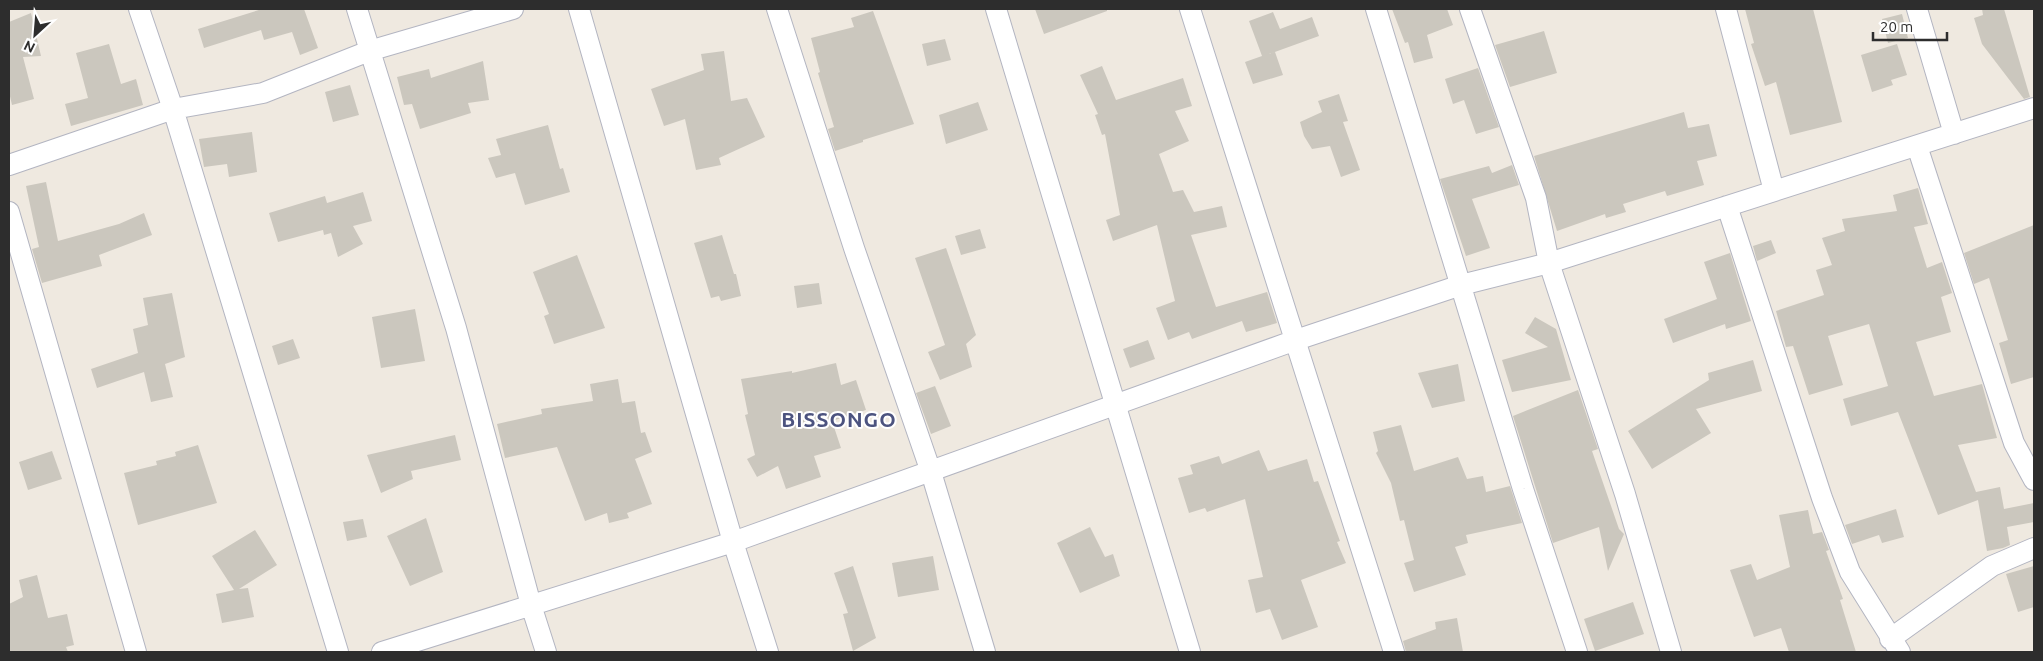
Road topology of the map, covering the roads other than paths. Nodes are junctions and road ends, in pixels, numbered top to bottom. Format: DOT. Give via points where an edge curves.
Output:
graph roads {
  1 [pos="139,9"];
  2 [pos="357,9"];
  3 [pos="513,9"];
  4 [pos="579,9"];
  5 [pos="777,9"];
  6 [pos="996,9"];
  7 [pos="1190,9"];
  8 [pos="1376,9"];
  9 [pos="1470,9"];
  10 [pos="1726,9"];
  11 [pos="1917,9"];
  12 [pos="369,52"];
  13 [pos="173,108"];
  14 [pos="2034,108"];
  15 [pos="1954,134"];
  16 [pos="1917,146"];
  17 [pos="9,165"];
  18 [pos="1774,191"];
  19 [pos="1727,206"];
  20 [pos="9,212"];
  21 [pos="1549,263"];
  22 [pos="1461,285"];
  23 [pos="1294,341"];
  24 [pos="1115,406"];
  25 [pos="931,472"];
  26 [pos="2034,480"];
  27 [pos="733,542"];
  28 [pos="2034,548"];
  29 [pos="531,604"];
  30 [pos="1895,646"];
  31 [pos="136,652"];
  32 [pos="338,652"];
  33 [pos="382,652"];
  34 [pos="546,652"];
  35 [pos="768,652"];
  36 [pos="985,652"];
  37 [pos="1190,652"];
  38 [pos="1394,652"];
  39 [pos="1577,652"];
  40 [pos="1671,652"];
  1 -- 13 [label="street"];
  2 -- 12 [label="street"];
  3 -- 12 [label="street"];
  4 -- 27 [label="street"];
  5 -- 25 [label="street"];
  6 -- 24 [label="street"];
  7 -- 23 [label="street"];
  8 -- 22 [label="street"];
  9 -- 21 [label="street" via="1536,198"];
  10 -- 18 [label="street"];
  11 -- 15 [label="street"];
  12 -- 13 [label="street" via="263,93"];
  12 -- 29 [label="street" via="456,328"];
  13 -- 17 [label="street"];
  13 -- 32 [label="street"];
  14 -- 15 [label="street"];
  15 -- 16 [label="street"];
  16 -- 18 [label="street"];
  16 -- 26 [label="street" via="2014,443"];
  18 -- 19 [label="street"];
  19 -- 21 [label="street"];
  19 -- 30 [label="street" via="1822,498 1850,572"];
  20 -- 31 [label="street"];
  21 -- 22 [label="street"];
  21 -- 40 [label="street" via="1625,494"];
  22 -- 23 [label="street"];
  22 -- 39 [label="street"];
  23 -- 24 [label="street"];
  23 -- 38 [label="street"];
  24 -- 25 [label="street"];
  24 -- 37 [label="street"];
  25 -- 27 [label="street"];
  25 -- 36 [label="street"];
  27 -- 29 [label="street"];
  27 -- 35 [label="street"];
  28 -- 30 [label="street" via="1992,566"];
  29 -- 33 [label="street"];
  29 -- 34 [label="street"];
}
